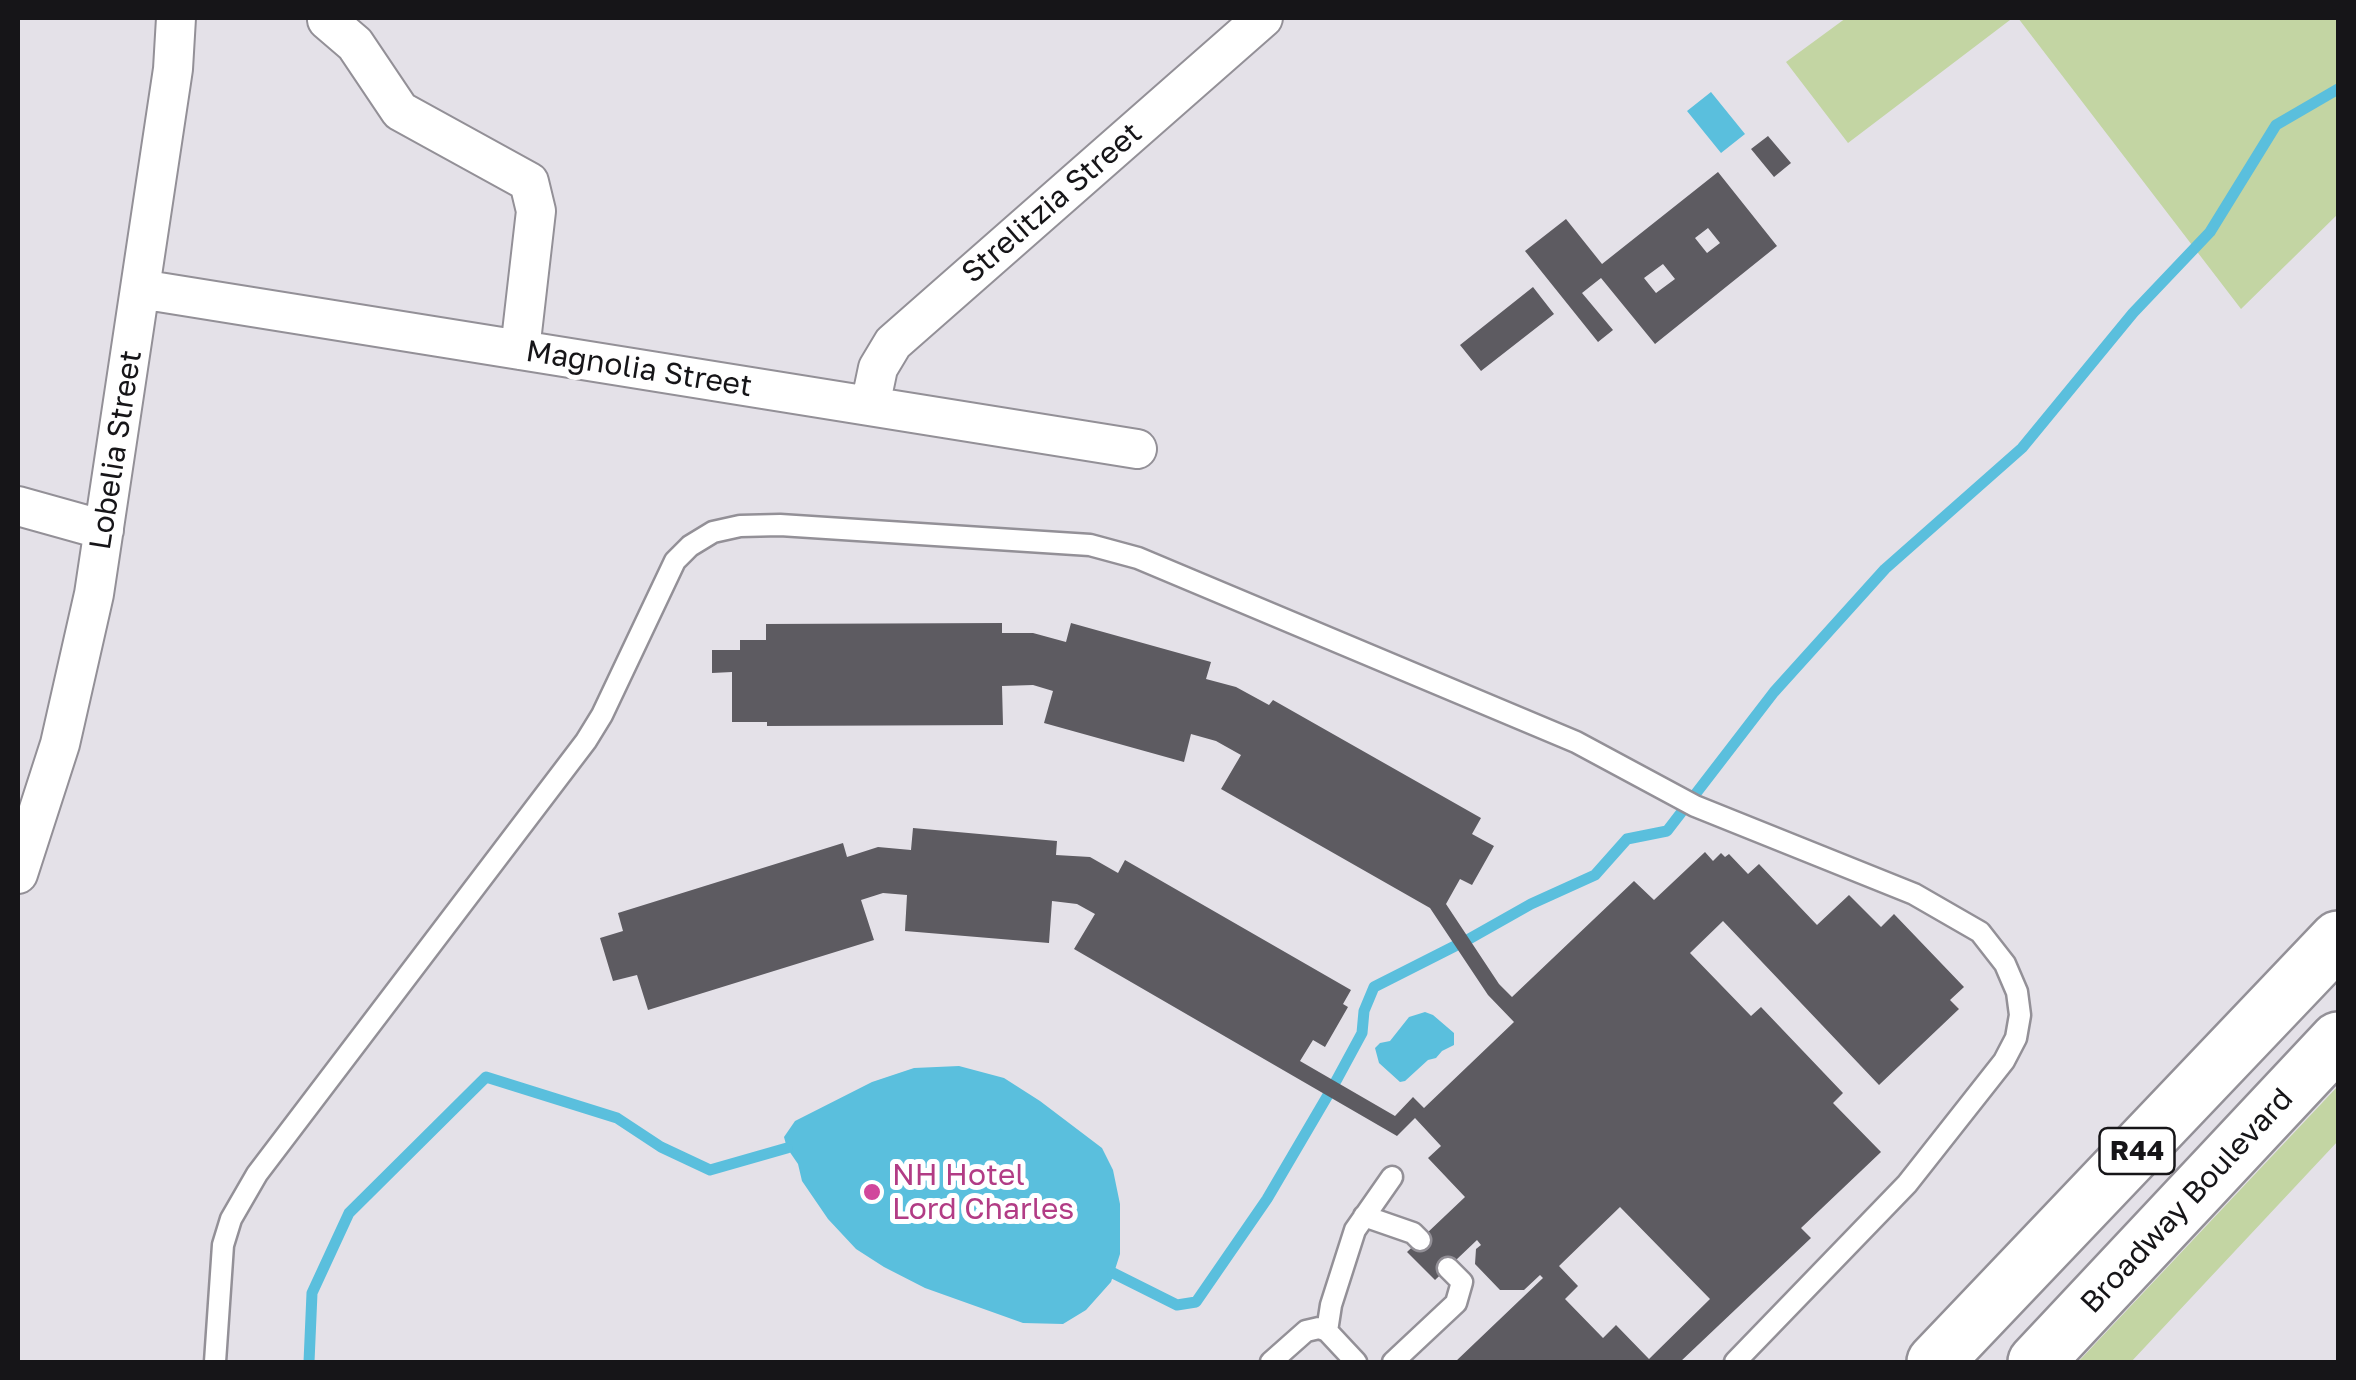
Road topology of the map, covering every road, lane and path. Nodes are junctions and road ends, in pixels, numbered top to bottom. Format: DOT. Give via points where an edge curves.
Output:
graph roads {
  1 [pos="176,18"];
  2 [pos="1262,18"];
  3 [pos="327,20"];
  4 [pos="140,289"];
  5 [pos="520,350"];
  6 [pos="870,406"];
  7 [pos="1137,449"];
  8 [pos="18,506"];
  9 [pos="104,530"];
  10 [pos="565,733"];
  11 [pos="586,742"];
  12 [pos="18,874"];
  13 [pos="2338,939"];
  14 [pos="2338,1040"];
  15 [pos="1392,1177"];
  16 [pos="1364,1216"];
  17 [pos="1420,1240"];
  18 [pos="1448,1268"];
  19 [pos="1327,1331"];
  20 [pos="216,1362"];
  21 [pos="1270,1362"];
  22 [pos="1356,1362"];
  23 [pos="1394,1362"];
  24 [pos="1736,1362"];
  25 [pos="1936,1362"];
  26 [pos="2036,1362"];
  1 -- 4 [label="street, Lobelia Street"];
  2 -- 6 [label="street, Strelitzia Street" via="893,342 878,368"];
  3 -- 5 [label="street" via="355,44 400,111 529,182 536,211"];
  4 -- 5 [label="street, Magnolia Street"];
  4 -- 9 [label="street, Lobelia Street"];
  5 -- 6 [label="street, Magnolia Street"];
  6 -- 7 [label="street, Magnolia Street"];
  8 -- 9 [label="street"];
  9 -- 12 [label="street, Lobelia Street" via="60,744"];
  10 -- 11 [label="lane"];
  11 -- 20 [label="lane" via="243,1196 223,1246"];
  11 -- 24 [label="lane" via="675,562 713,532 780,526 1090,545 1138,558 1576,742 1695,806 1947,911 1980,932 2006,964 2020,1015 2016,1038 1908,1184"];
  13 -- 25 [label="main road, R44"];
  14 -- 26 [label="main road, Broadway Boulevard / R44"];
  15 -- 16 [label="lane"];
  16 -- 17 [label="lane"];
  16 -- 19 [label="lane" via="1347,1251"];
  18 -- 23 [label="lane" via="1462,1282 1456,1303"];
  19 -- 21 [label="lane" via="1306,1331"];
  19 -- 22 [label="lane"];
}
